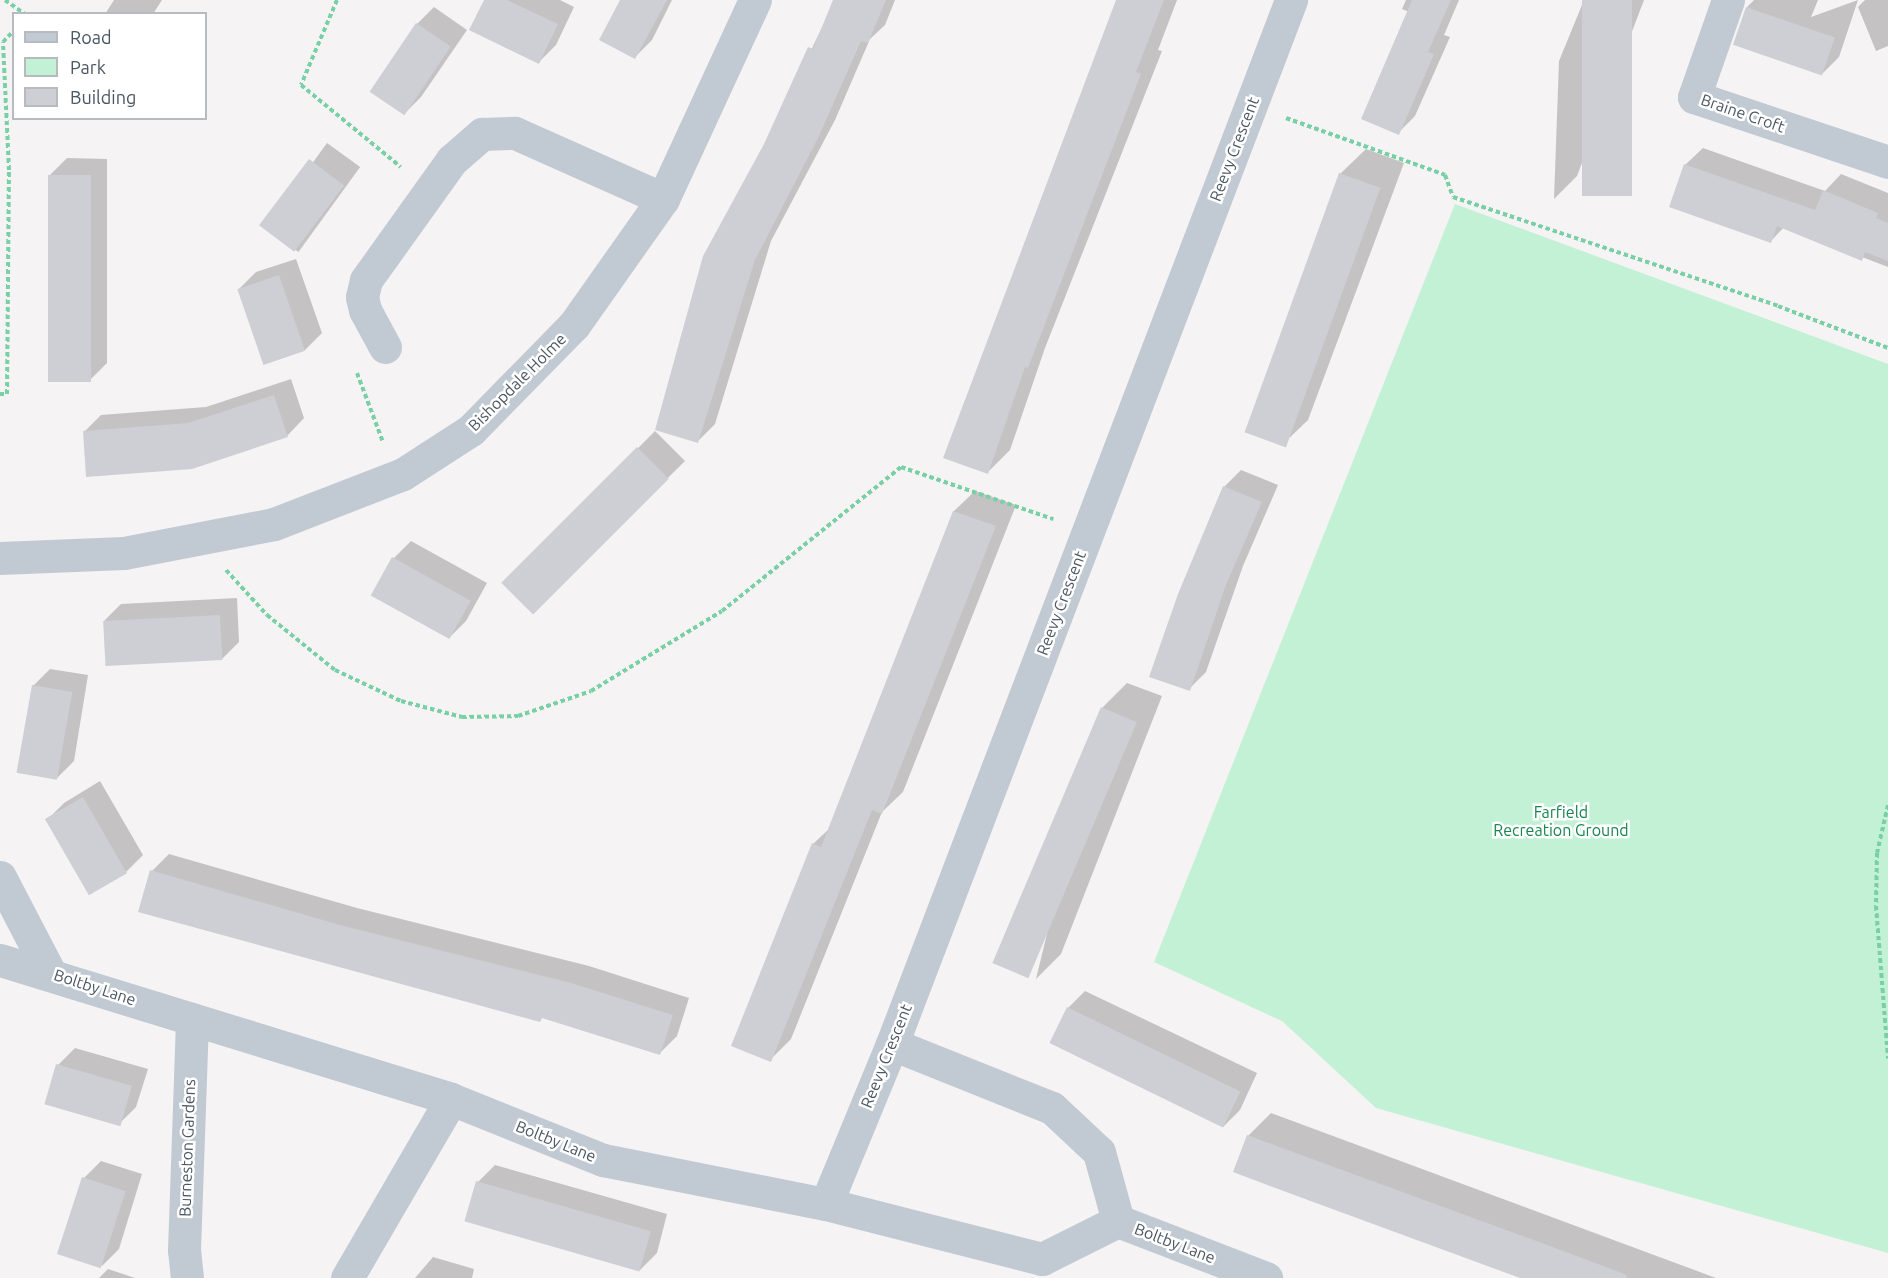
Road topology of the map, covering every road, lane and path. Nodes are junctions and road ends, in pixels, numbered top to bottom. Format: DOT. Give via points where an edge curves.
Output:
graph roads {
  1 [pos="5,0"];
  2 [pos="337,0"];
  3 [pos="755,0"];
  4 [pos="1291,0"];
  5 [pos="1728,0"];
  6 [pos="22,12"];
  7 [pos="12,32"];
  8 [pos="1251,105"];
  9 [pos="1888,162"];
  10 [pos="429,191"];
  11 [pos="663,199"];
  12 [pos="385,347"];
  13 [pos="1888,348"];
  14 [pos="0,394"];
  15 [pos="396,477"];
  16 [pos="1088,531"];
  17 [pos="199,539"];
  18 [pos="0,558"];
  19 [pos="1888,805"];
  20 [pos="0,877"];
  21 [pos="0,960"];
  22 [pos="50,973"];
  23 [pos="192,1018"];
  24 [pos="892,1044"];
  25 [pos="1888,1059"];
  26 [pos="451,1100"];
  27 [pos="826,1204"];
  28 [pos="1118,1221"];
  29 [pos="187,1278"];
  30 [pos="347,1278"];
  31 [pos="1266,1278"];
  1 -- 6 [label="path"];
  2 -- 10 [label="path" via="302,85"];
  3 -- 11 [label="street, Bishopdale Holme"];
  4 -- 8 [label="street, Reevy Crescent"];
  5 -- 9 [label="street, Braine Croft" via="1694,97"];
  7 -- 14 [label="path" via="3,42 9,170 8,370 7,394"];
  8 -- 13 [label="path" via="1445,175 1453,197 1778,306"];
  8 -- 16 [label="street, Reevy Crescent"];
  10 -- 11 [label="street" via="452,160 482,134 515,133"];
  10 -- 12 [label="street" via="366,280 362,297 365,310"];
  11 -- 15 [label="street, Bishopdale Holme" via="574,325 471,430"];
  12 -- 15 [label="path" via="352,361"];
  15 -- 17 [label="street, Bishopdale Holme" via="274,524"];
  16 -- 17 [label="path" via="901,467 722,611 591,691 518,716 462,717 401,701 335,670 267,615"];
  16 -- 24 [label="street, Reevy Crescent"];
  17 -- 18 [label="street, Bishopdale Holme" via="124,553"];
  19 -- 25 [label="path" via="1877,853 1876,906"];
  20 -- 22 [label="street"];
  21 -- 22 [label="street, Boltby Lane"];
  22 -- 23 [label="street, Boltby Lane"];
  23 -- 26 [label="street, Boltby Lane"];
  23 -- 29 [label="street, Burneston Gardens" via="184,1250"];
  24 -- 27 [label="street, Reevy Crescent"];
  24 -- 28 [label="street, Boltby Lane" via="1052,1108 1099,1152"];
  26 -- 27 [label="street, Boltby Lane" via="603,1160"];
  26 -- 30 [label="street"];
  27 -- 28 [label="street, Boltby Lane" via="1042,1259"];
  28 -- 31 [label="street, Boltby Lane"];
}
